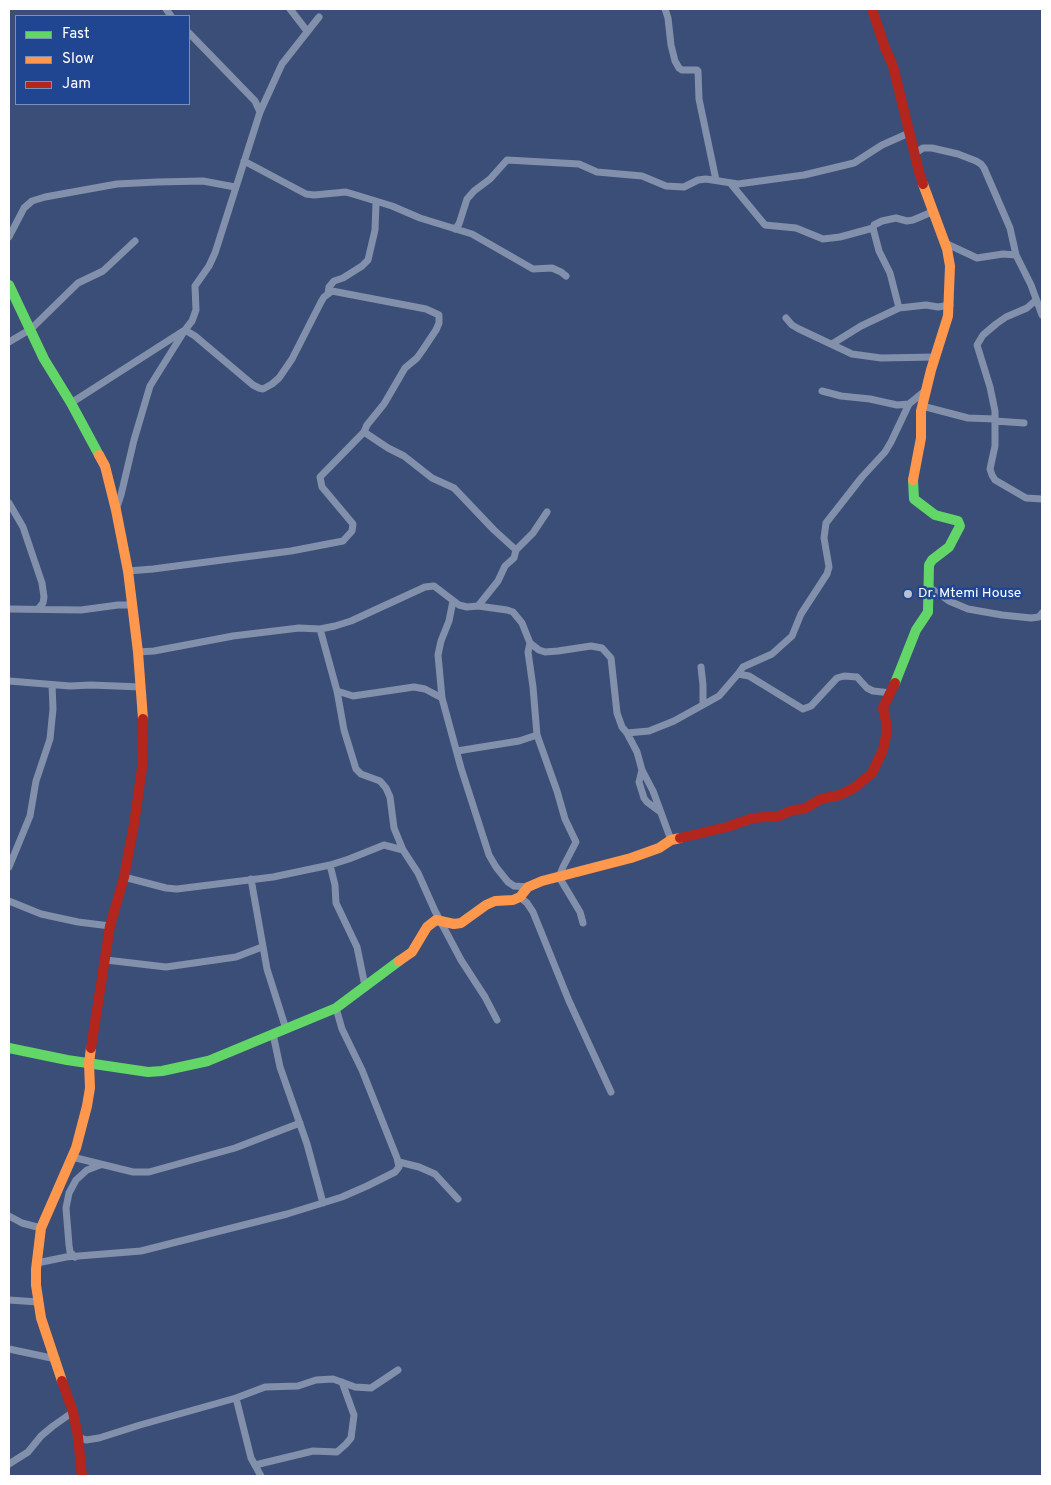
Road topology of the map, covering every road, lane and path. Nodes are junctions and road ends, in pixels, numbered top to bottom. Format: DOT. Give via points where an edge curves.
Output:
graph roads {
  1 [pos="290,9"];
  2 [pos="665,9"];
  3 [pos="872,9"];
  4 [pos="319,17"];
  5 [pos="306,32"];
  6 [pos="190,35"];
  7 [pos="260,112"];
  8 [pos="909,133"];
  9 [pos="914,154"];
  10 [pos="244,161"];
  11 [pos="716,180"];
  12 [pos="731,184"];
  13 [pos="235,187"];
  14 [pos="376,203"];
  15 [pos="932,212"];
  16 [pos="873,228"];
  17 [pos="455,229"];
  18 [pos="9,237"];
  19 [pos="136,240"];
  20 [pos="944,243"];
  21 [pos="1016,255"];
  22 [pos="566,276"];
  23 [pos="9,285"];
  24 [pos="328,293"];
  25 [pos="1036,300"];
  26 [pos="950,305"];
  27 [pos="899,308"];
  28 [pos="1042,315"];
  29 [pos="786,318"];
  30 [pos="32,329"];
  31 [pos="185,330"];
  32 [pos="9,342"];
  33 [pos="832,344"];
  34 [pos="936,357"];
  35 [pos="926,390"];
  36 [pos="822,391"];
  37 [pos="71,402"];
  38 [pos="909,404"];
  39 [pos="922,406"];
  40 [pos="995,420"];
  41 [pos="1024,423"];
  42 [pos="364,432"];
  43 [pos="1042,499"];
  44 [pos="9,503"];
  45 [pos="116,510"];
  46 [pos="547,512"];
  47 [pos="516,550"];
  48 [pos="128,571"];
  49 [pos="930,587"];
  50 [pos="453,601"];
  51 [pos="131,606"];
  52 [pos="478,606"];
  53 [pos="39,608"];
  54 [pos="9,609"];
  55 [pos="1042,613"];
  56 [pos="320,628"];
  57 [pos="530,643"];
  58 [pos="138,652"];
  59 [pos="701,667"];
  60 [pos="738,674"];
  61 [pos="9,681"];
  62 [pos="52,685"];
  63 [pos="141,687"];
  64 [pos="338,691"];
  65 [pos="891,693"];
  66 [pos="442,698"];
  67 [pos="703,704"];
  68 [pos="627,733"];
  69 [pos="537,735"];
  70 [pos="457,751"];
  71 [pos="397,835"];
  72 [pos="671,840"];
  73 [pos="384,845"];
  74 [pos="403,850"];
  75 [pos="330,865"];
  76 [pos="9,867"];
  77 [pos="124,877"];
  78 [pos="559,877"];
  79 [pos="251,880"];
  80 [pos="528,887"];
  81 [pos="520,897"];
  82 [pos="9,901"];
  83 [pos="441,921"];
  84 [pos="583,923"];
  85 [pos="110,926"];
  86 [pos="262,948"];
  87 [pos="106,960"];
  88 [pos="365,986"];
  89 [pos="336,1008"];
  90 [pos="497,1020"];
  91 [pos="286,1029"];
  92 [pos="273,1034"];
  93 [pos="9,1048"];
  94 [pos="89,1063"];
  95 [pos="611,1092"];
  96 [pos="300,1123"];
  97 [pos="72,1157"];
  98 [pos="399,1162"];
  99 [pos="100,1165"];
  100 [pos="458,1199"];
  101 [pos="322,1203"];
  102 [pos="9,1216"];
  103 [pos="42,1228"];
  104 [pos="75,1257"];
  105 [pos="37,1263"];
  106 [pos="9,1300"];
  107 [pos="38,1302"];
  108 [pos="9,1349"];
  109 [pos="56,1359"];
  110 [pos="398,1370"];
  111 [pos="342,1382"];
  112 [pos="236,1398"];
  113 [pos="73,1412"];
  114 [pos="78,1437"];
  115 [pos="9,1464"];
  116 [pos="255,1465"];
  117 [pos="82,1476"];
  118 [pos="261,1476"];
  1 -- 5 [label="street"];
  2 -- 11 [label="street" via="679,68 698,71 699,99"];
  3 -- 8 [label="street" via="893,66"];
  4 -- 5 [label="street"];
  5 -- 7 [label="street" via="282,64"];
  6 -- 7 [label="street" via="255,101"];
  7 -- 10 [label="street"];
  8 -- 9 [label="street"];
  8 -- 12 [label="street" via="854,163 804,175"];
  9 -- 15 [label="street"];
  9 -- 21 [label="street" via="923,148 932,148 981,164 1010,228"];
  10 -- 13 [label="street"];
  10 -- 14 [label="street" via="306,194 346,192"];
  11 -- 12 [label="street"];
  11 -- 17 [label="street" via="703,179 684,187 660,184 634,175 597,172 579,164 507,160 467,199"];
  12 -- 16 [label="street" via="765,225 796,228 831,239"];
  13 -- 18 [label="street" via="203,181 117,184 45,197 24,208"];
  13 -- 31 [label="street" via="215,252 196,286 195,316"];
  14 -- 17 [label="street"];
  14 -- 24 [label="street" via="375,230 368,260 343,278 334,280"];
  15 -- 16 [label="street" via="913,220 896,218 882,221"];
  15 -- 20 [label="street"];
  16 -- 27 [label="street"];
  17 -- 22 [label="street" via="486,240 534,269 552,268"];
  19 -- 30 [label="street" via="103,271 78,283"];
  20 -- 21 [label="street" via="977,258"];
  20 -- 26 [label="street" via="950,266"];
  21 -- 25 [label="street"];
  23 -- 30 [label="street"];
  24 -- 31 [label="street" via="282,373 263,388 253,385"];
  24 -- 42 [label="street" via="335,291 426,309 439,315 436,330 422,352 405,368"];
  25 -- 28 [label="street"];
  25 -- 40 [label="street" via="1027,308 1006,317 978,340 977,350 990,387"];
  26 -- 27 [label="street"];
  26 -- 34 [label="street"];
  27 -- 33 [label="street"];
  29 -- 33 [label="street" via="799,329"];
  30 -- 32 [label="street"];
  30 -- 37 [label="street" via="44,359"];
  31 -- 37 [label="street"];
  31 -- 45 [label="street" via="150,386"];
  33 -- 34 [label="street" via="863,356"];
  34 -- 35 [label="street"];
  35 -- 38 [label="street"];
  35 -- 39 [label="street"];
  36 -- 38 [label="street"];
  37 -- 45 [label="street" via="105,466"];
  38 -- 60 [label="street" via="885,452 826,524 827,574 801,614 792,636 772,654 743,667"];
  39 -- 40 [label="street" via="968,418"];
  39 -- 49 [label="street" via="921,438 913,474 914,499 935,515 958,521 960,526 949,547 929,565"];
  40 -- 41 [label="street"];
  40 -- 43 [label="street" via="992,475 1026,498"];
  42 -- 47 [label="street" via="404,456 432,478 454,488"];
  42 -- 48 [label="street" via="320,477 322,487 352,524 352,531 343,541"];
  44 -- 53 [label="street" via="22,527 42,583 44,597"];
  45 -- 48 [label="street"];
  46 -- 47 [label="street"];
  47 -- 52 [label="street" via="514,558"];
  48 -- 51 [label="street"];
  49 -- 55 [label="street" via="949,601 968,609 1031,618"];
  49 -- 65 [label="street" via="928,612 916,630"];
  50 -- 52 [label="street" via="467,607"];
  50 -- 56 [label="street" via="434,586 425,587 351,622"];
  50 -- 66 [label="street" via="438,655"];
  51 -- 53 [label="street" via="80,610"];
  51 -- 58 [label="street"];
  52 -- 57 [label="street" via="513,612 522,623"];
  53 -- 54 [label="street"];
  56 -- 58 [label="street" via="233,636"];
  56 -- 64 [label="street"];
  57 -- 68 [label="street" via="545,652 596,646 608,652 616,713"];
  57 -- 69 [label="street" via="528,652"];
  58 -- 63 [label="street"];
  59 -- 67 [label="street"];
  60 -- 65 [label="street" via="749,676 803,709 811,706 837,678 844,676 857,677 872,691"];
  60 -- 67 [label="street" via="719,696"];
  61 -- 62 [label="street"];
  62 -- 63 [label="street"];
  62 -- 76 [label="street" via="54,709 50,739 36,781 30,816"];
  63 -- 77 [label="street" via="142,768"];
  64 -- 66 [label="street" via="353,696 414,688 425,689"];
  64 -- 71 [label="street" via="344,730 356,768 386,788"];
  65 -- 72 [label="street" via="883,708 886,730 883,750 872,773 861,784 779,816 753,818"];
  66 -- 70 [label="street"];
  67 -- 68 [label="street" via="649,731"];
  68 -- 72 [label="street"];
  69 -- 70 [label="street"];
  69 -- 78 [label="street" via="565,820 576,842"];
  70 -- 80 [label="street" via="489,855 508,882"];
  71 -- 73 [label="street"];
  71 -- 74 [label="street"];
  72 -- 78 [label="street" via="645,853"];
  73 -- 74 [label="street"];
  73 -- 75 [label="street"];
  74 -- 83 [label="street"];
  75 -- 79 [label="street"];
  75 -- 88 [label="street" via="336,903 357,947"];
  77 -- 79 [label="street" via="177,889"];
  77 -- 85 [label="street"];
  78 -- 80 [label="street"];
  78 -- 84 [label="street"];
  79 -- 86 [label="street"];
  80 -- 81 [label="street"];
  81 -- 83 [label="street" via="495,901 461,923"];
  81 -- 95 [label="street" via="533,912"];
  82 -- 85 [label="street" via="41,914"];
  83 -- 88 [label="street" via="430,923 412,952"];
  83 -- 90 [label="street" via="460,960"];
  85 -- 87 [label="street"];
  86 -- 87 [label="street" via="236,957 166,966"];
  86 -- 91 [label="street"];
  87 -- 94 [label="street"];
  88 -- 89 [label="street"];
  89 -- 91 [label="street"];
  89 -- 98 [label="street"];
  91 -- 92 [label="street"];
  92 -- 94 [label="street" via="208,1060 162,1071 148,1072"];
  92 -- 96 [label="street" via="280,1067"];
  93 -- 94 [label="street"];
  94 -- 97 [label="street" via="87,1106"];
  96 -- 99 [label="street" via="235,1148 154,1172 133,1172"];
  96 -- 101 [label="street"];
  97 -- 99 [label="street"];
  97 -- 103 [label="street"];
  98 -- 100 [label="street" via="435,1174"];
  98 -- 101 [label="street" via="395,1172 384,1178"];
  99 -- 104 [label="street" via="87,1170 69,1192 66,1208 69,1245"];
  101 -- 104 [label="street" via="151,1249"];
  102 -- 103 [label="street"];
  103 -- 105 [label="street"];
  104 -- 105 [label="street"];
  105 -- 107 [label="street"];
  106 -- 107 [label="street"];
  107 -- 109 [label="street"];
  108 -- 109 [label="street"];
  109 -- 113 [label="street"];
  110 -- 111 [label="street" via="371,1388"];
  111 -- 112 [label="street" via="316,1380 304,1385 265,1387"];
  111 -- 116 [label="street" via="354,1415 351,1438 346,1444 336,1452 313,1451"];
  112 -- 114 [label="street" via="99,1438 86,1440"];
  112 -- 116 [label="street"];
  113 -- 114 [label="street"];
  113 -- 115 [label="street" via="41,1436 28,1452"];
  114 -- 117 [label="street"];
  116 -- 118 [label="street"];
}
